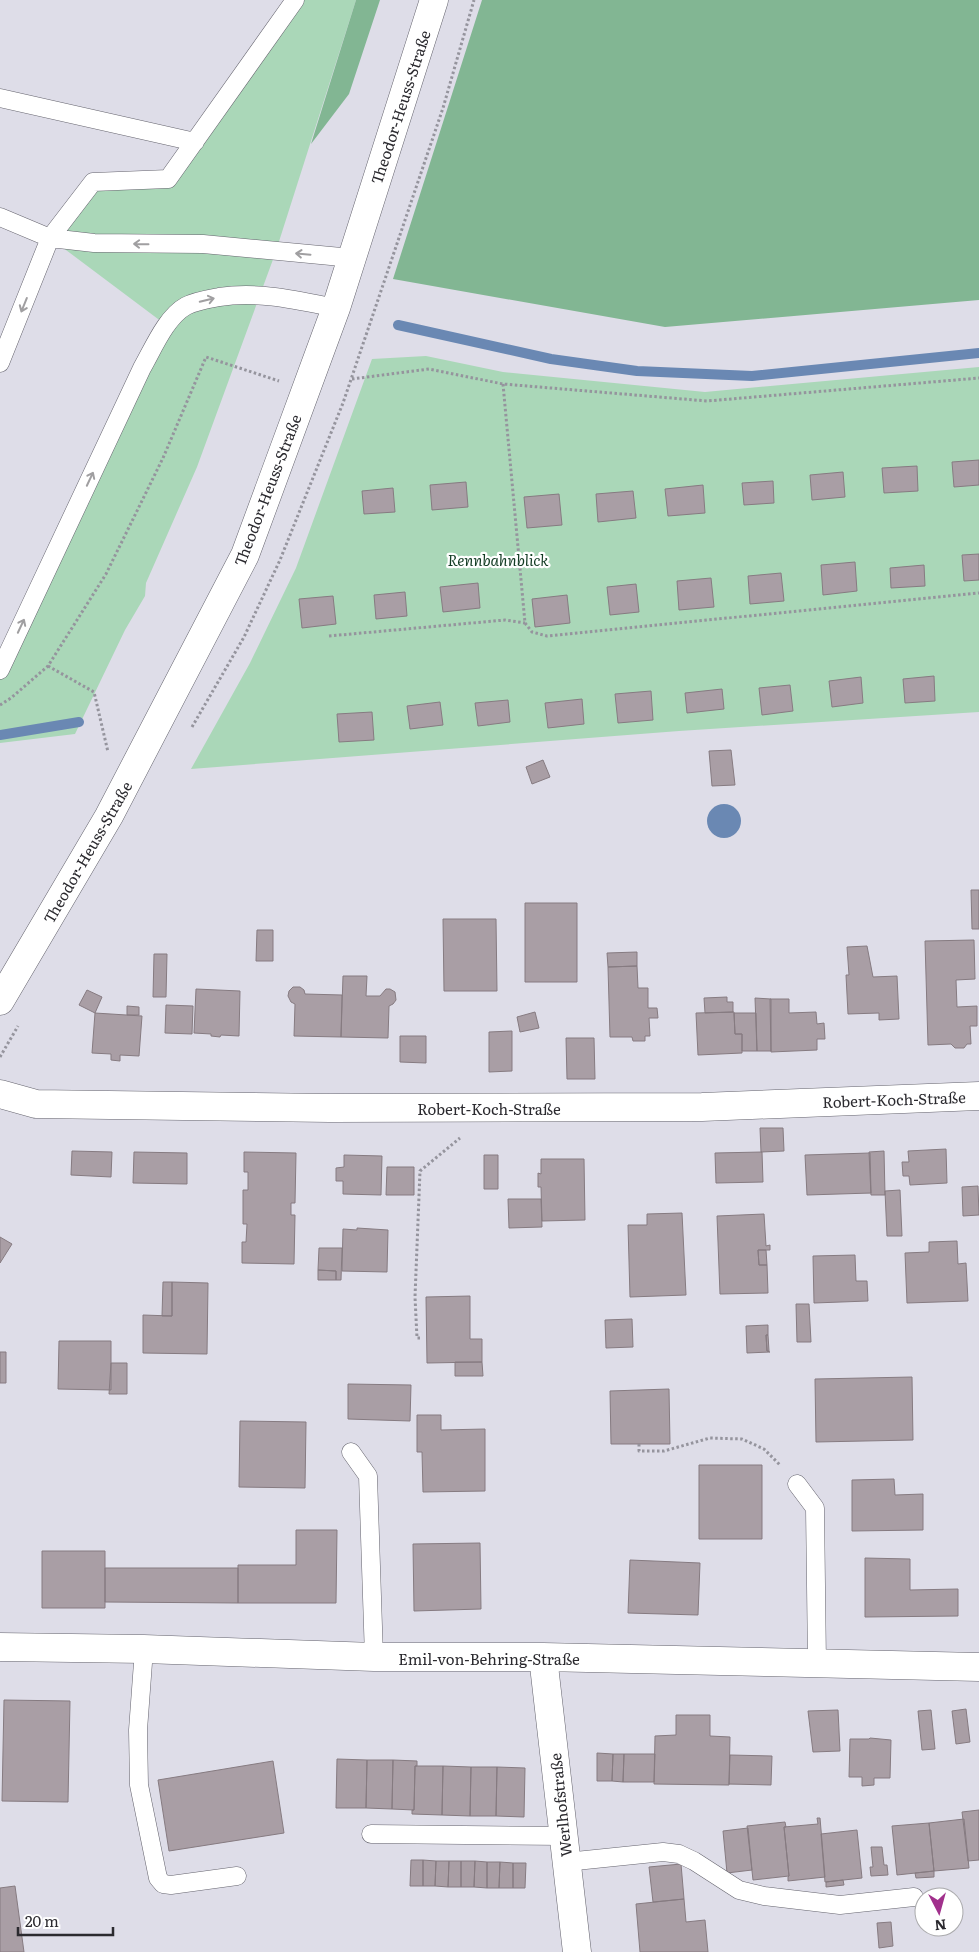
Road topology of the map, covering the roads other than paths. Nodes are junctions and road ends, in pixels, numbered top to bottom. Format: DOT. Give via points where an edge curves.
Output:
graph roads {
  1 [pos="295,0"];
  2 [pos="434,0"];
  3 [pos="0,98"];
  4 [pos="195,142"];
  5 [pos="0,217"];
  6 [pos="50,238"];
  7 [pos="352,258"];
  8 [pos="336,308"];
  9 [pos="0,363"];
  10 [pos="0,670"];
  11 [pos="0,1001"];
  12 [pos="0,1094"];
  13 [pos="979,1096"];
  14 [pos="351,1452"];
  15 [pos="797,1484"];
  16 [pos="0,1647"];
  17 [pos="144,1649"];
  18 [pos="374,1657"];
  19 [pos="544,1657"];
  20 [pos="817,1663"];
  21 [pos="979,1667"];
  22 [pos="371,1834"];
  23 [pos="565,1849"];
  24 [pos="237,1876"];
  25 [pos="914,1897"];
  26 [pos="577,1952"];
  1 -- 4 [label="lane"];
  2 -- 7 [label="street, Theodor-Heuss-Straße"];
  3 -- 4 [label="lane"];
  4 -- 6 [label="lane" via="168,179 93,182"];
  5 -- 6 [label="lane"];
  7 -- 6 [label="lane, one-way" via="203,244 94,243"];
  6 -- 9 [label="lane, one-way"];
  7 -- 8 [label="street, Theodor-Heuss-Straße"];
  10 -- 8 [label="lane, one-way" via="142,368 167,325 185,307 207,299 239,294 270,295"];
  8 -- 11 [label="street, Theodor-Heuss-Straße" via="245,555 119,798"];
  12 -- 13 [label="street, Robert-Koch-Straße" via="36,1104 330,1108 702,1107"];
  14 -- 18 [label="lane" via="368,1476"];
  15 -- 20 [label="lane" via="815,1508"];
  16 -- 17 [label="street, Emil-von-Behring-Straße"];
  17 -- 18 [label="street, Emil-von-Behring-Straße"];
  17 -- 24 [label="lane" via="138,1730 139,1785 158,1878 163,1884 171,1885"];
  18 -- 19 [label="street, Emil-von-Behring-Straße"];
  19 -- 20 [label="street, Emil-von-Behring-Straße"];
  19 -- 23 [label="street, Werlhofstraße"];
  20 -- 21 [label="street, Emil-von-Behring-Straße"];
  22 -- 23 [label="lane"];
  23 -- 25 [label="lane" via="679,1854 694,1860 739,1890 764,1896 840,1905"];
  23 -- 26 [label="street, Werlhofstraße"];
}
